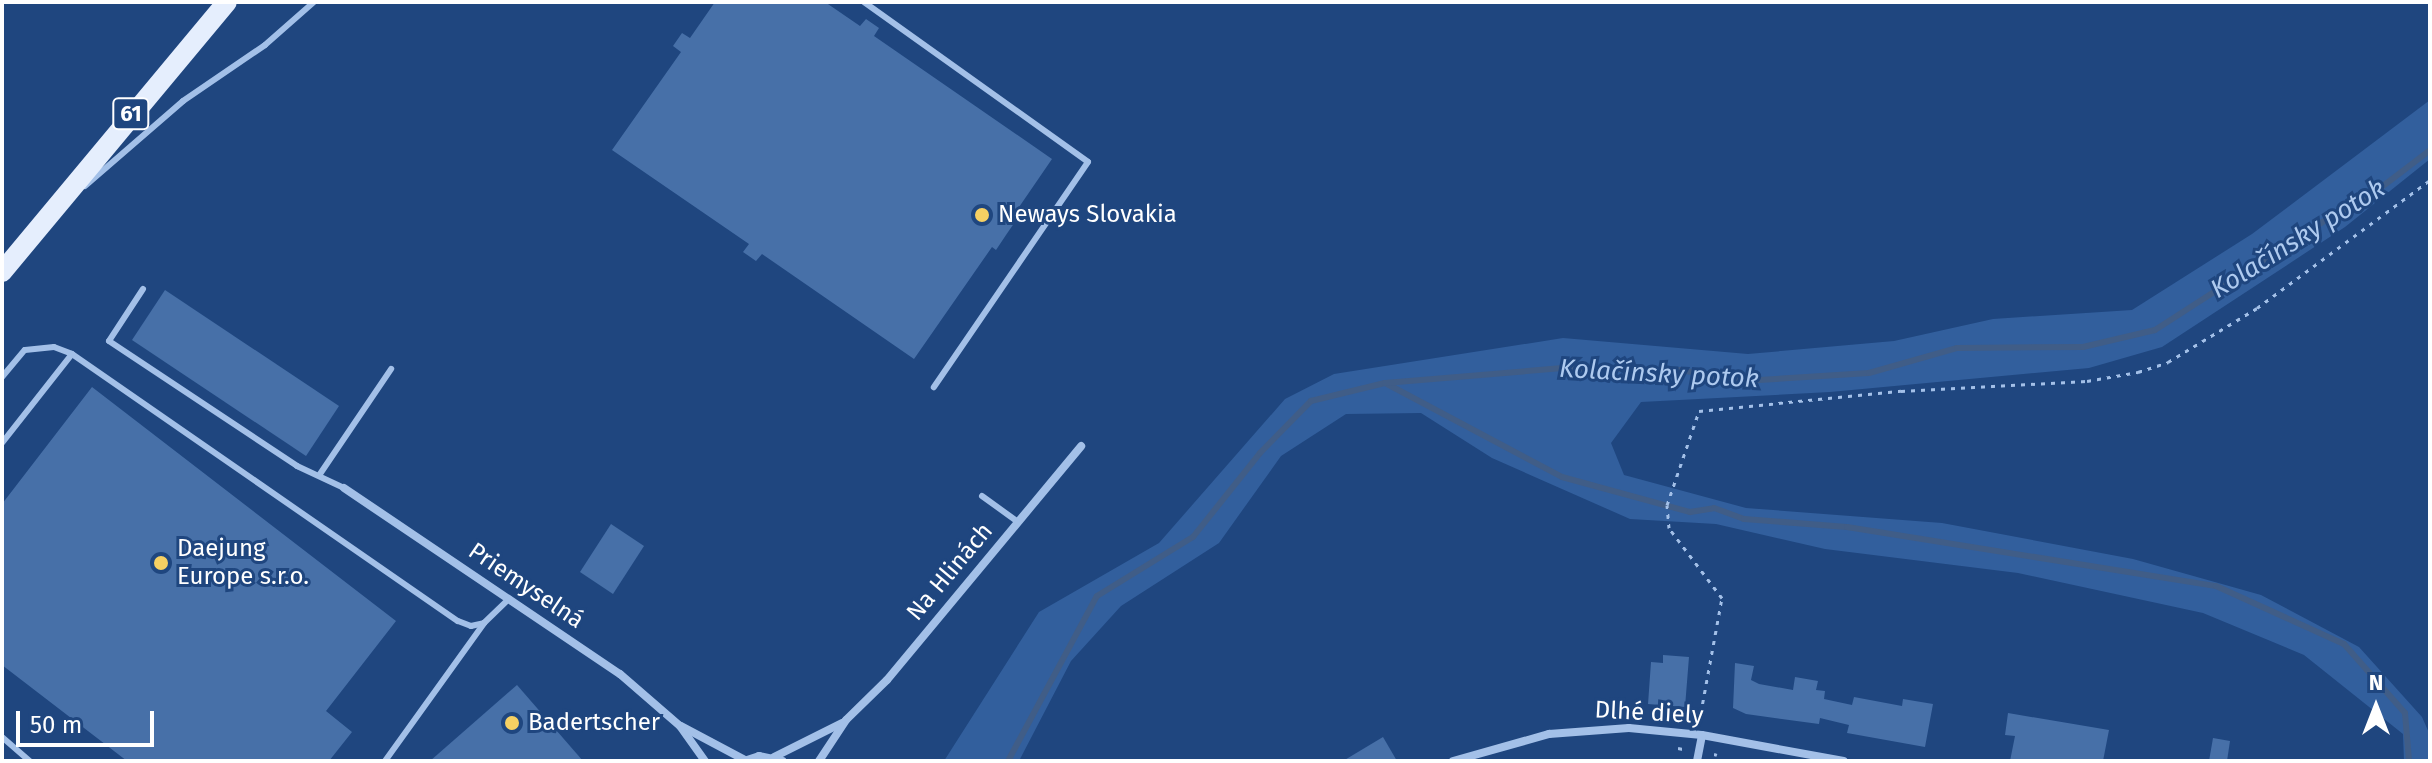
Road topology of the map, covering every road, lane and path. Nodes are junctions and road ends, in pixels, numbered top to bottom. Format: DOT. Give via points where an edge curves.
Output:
graph roads {
  1 [pos="227,2"];
  2 [pos="314,2"];
  3 [pos="864,2"];
  4 [pos="2430,180"];
  5 [pos="37,228"];
  6 [pos="2,272"];
  7 [pos="143,289"];
  8 [pos="72,354"];
  9 [pos="391,369"];
  10 [pos="2,377"];
  11 [pos="934,387"];
  12 [pos="2,443"];
  13 [pos="1081,446"];
  14 [pos="320,474"];
  15 [pos="344,488"];
  16 [pos="982,496"];
  17 [pos="1018,522"];
  18 [pos="509,599"];
  19 [pos="484,623"];
  20 [pos="846,720"];
  21 [pos="680,726"];
  22 [pos="1699,734"];
  23 [pos="2,737"];
  24 [pos="778,759"];
  25 [pos="744,760"];
  26 [pos="30,761"];
  27 [pos="385,761"];
  28 [pos="705,761"];
  29 [pos="819,761"];
  30 [pos="1453,761"];
  31 [pos="1697,761"];
  32 [pos="1844,761"];
  1 -- 5 [label="main road, 61"];
  2 -- 5 [label="lane" via="265,45 183,101"];
  3 -- 11 [label="lane" via="1088,162"];
  4 -- 22 [label="path" via="2257,308 2168,362 2138,372 2087,381 1901,391 1699,411 1667,505 1669,528 1722,598"];
  5 -- 6 [label="main road, 61"];
  7 -- 14 [label="lane" via="109,341 297,466"];
  8 -- 10 [label="lane" via="54,347 25,350"];
  8 -- 12 [label="lane"];
  8 -- 19 [label="lane" via="431,604 471,626"];
  9 -- 14 [label="lane"];
  13 -- 17 [label="street, Na Hlinách"];
  14 -- 15 [label="lane"];
  15 -- 18 [label="street, Priemyselná"];
  16 -- 17 [label="lane"];
  17 -- 20 [label="street, Na Hlinách" via="887,680"];
  18 -- 19 [label="lane"];
  18 -- 21 [label="street, Priemyselná" via="620,674"];
  19 -- 27 [label="lane"];
  20 -- 24 [label="street, Na Hlinách"];
  20 -- 29 [label="street, Na Hlinách"];
  21 -- 25 [label="street, Priemyselná"];
  21 -- 28 [label="street, Priemyselná"];
  22 -- 30 [label="street, Dlhé diely" via="1574,730 1518,740"];
  22 -- 31 [label="street"];
  22 -- 32 [label="street, Dlhé diely"];
  23 -- 26 [label="lane"];
  24 -- 25 [label="street, Priemyselná"];
}
